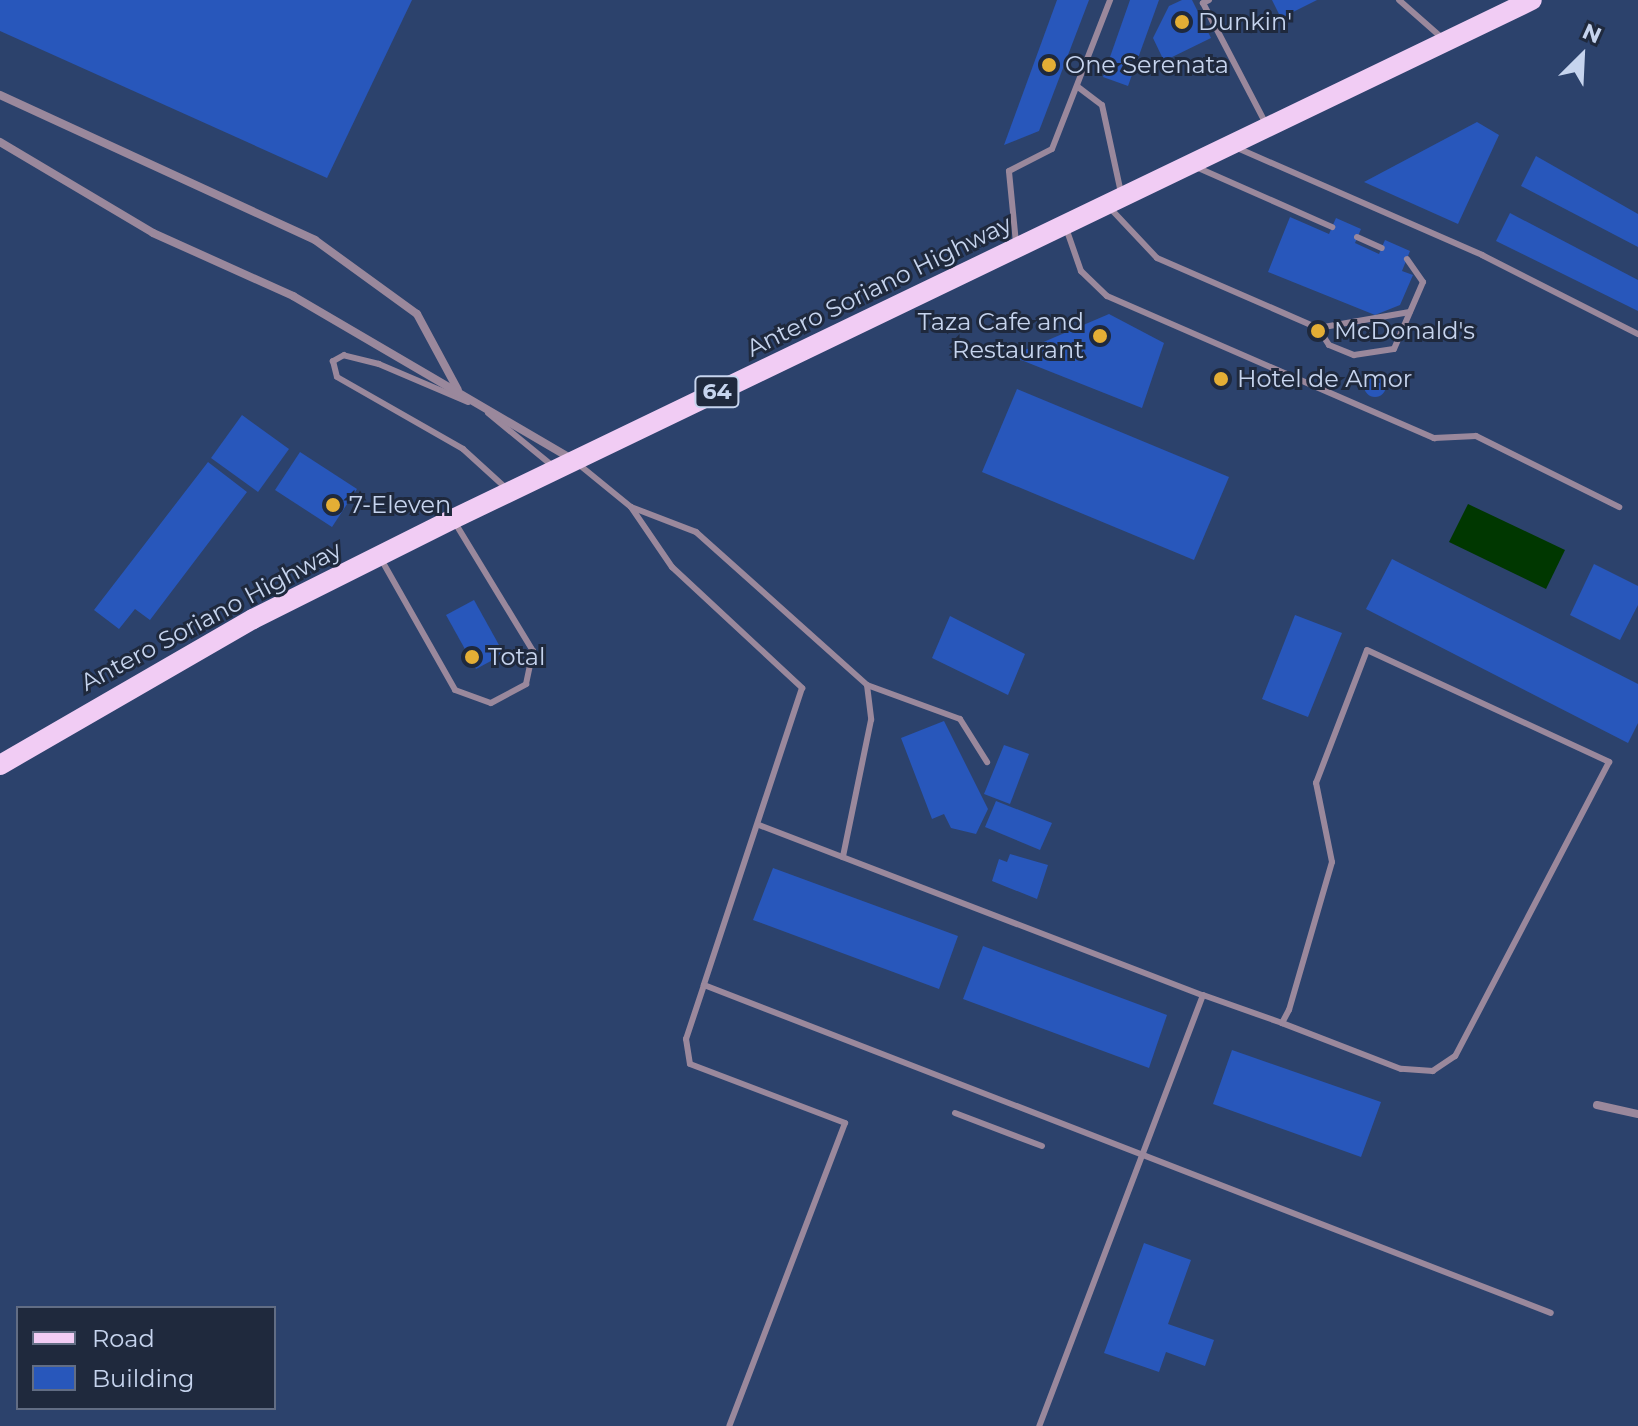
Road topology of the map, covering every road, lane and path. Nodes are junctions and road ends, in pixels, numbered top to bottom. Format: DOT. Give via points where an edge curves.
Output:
graph roads {
  1 [pos="1110,0"];
  2 [pos="1209,0"];
  3 [pos="1399,0"];
  4 [pos="1532,0"];
  5 [pos="1506,6"];
  6 [pos="1446,41"];
  7 [pos="1078,87"];
  8 [pos="0,95"];
  9 [pos="1267,127"];
  10 [pos="0,142"];
  11 [pos="1229,145"];
  12 [pos="1189,165"];
  13 [pos="1114,201"];
  14 [pos="1065,224"];
  15 [pos="1332,227"];
  16 [pos="1357,237"];
  17 [pos="1382,248"];
  18 [pos="1017,249"];
  19 [pos="1407,259"];
  20 [pos="1410,312"];
  21 [pos="1314,327"];
  22 [pos="1638,334"];
  23 [pos="459,392"];
  24 [pos="566,465"];
  25 [pos="510,491"];
  26 [pos="631,507"];
  27 [pos="1619,507"];
  28 [pos="453,519"];
  29 [pos="379,556"];
  30 [pos="867,685"];
  31 [pos="987,762"];
  32 [pos="0,765"];
  33 [pos="759,825"];
  34 [pos="843,857"];
  35 [pos="704,985"];
  36 [pos="1203,995"];
  37 [pos="1282,1023"];
  38 [pos="1597,1105"];
  39 [pos="955,1113"];
  40 [pos="1638,1114"];
  41 [pos="1042,1146"];
  42 [pos="1142,1156"];
  43 [pos="1551,1313"];
  44 [pos="729,1426"];
  45 [pos="1039,1426"];
  1 -- 7 [label="lane"];
  2 -- 9 [label="lane" via="1203,3"];
  3 -- 6 [label="lane"];
  4 -- 5 [label="main road, Antero Soriano Highway / 64"];
  5 -- 6 [label="main road, Antero Soriano Highway / 64"];
  6 -- 9 [label="main road, Antero Soriano Highway / 64"];
  7 -- 13 [label="lane" via="1102,105"];
  7 -- 18 [label="lane" via="1052,149 1009,171"];
  8 -- 23 [label="street" via="315,240 417,314"];
  9 -- 11 [label="main road, Antero Soriano Highway / 64"];
  10 -- 23 [label="street" via="153,233 293,296"];
  11 -- 12 [label="main road, Antero Soriano Highway / 64"];
  11 -- 22 [label="lane" via="1482,255"];
  12 -- 13 [label="main road, Antero Soriano Highway / 64"];
  12 -- 15 [label="lane"];
  13 -- 14 [label="main road, Antero Soriano Highway / 64"];
  13 -- 21 [label="lane" via="1157,258"];
  14 -- 18 [label="main road, Antero Soriano Highway / 64"];
  14 -- 27 [label="lane" via="1081,271 1107,296 1434,438 1476,436"];
  16 -- 17 [label="lane"];
  18 -- 24 [label="main road, Antero Soriano Highway / 64"];
  19 -- 20 [label="lane" via="1423,282"];
  20 -- 21 [label="lane"];
  20 -- 21 [label="lane" via="1394,349 1376,354 1354,355 1329,345"];
  23 -- 24 [label="street"];
  24 -- 25 [label="main road, Antero Soriano Highway / 64"];
  24 -- 25 [label="lane" via="481,407 379,364 344,355 333,361 337,377 463,449"];
  24 -- 26 [label="lane"];
  25 -- 28 [label="main road, Antero Soriano Highway / 64"];
  26 -- 30 [label="lane" via="696,532"];
  26 -- 33 [label="lane" via="672,567 802,688"];
  28 -- 29 [label="main road, Antero Soriano Highway / 64"];
  28 -- 29 [label="lane" via="533,651 526,684 491,703 455,690"];
  29 -- 32 [label="main road, Antero Soriano Highway / 64" via="137,683"];
  30 -- 31 [label="lane" via="960,719"];
  30 -- 34 [label="lane" via="871,720"];
  33 -- 34 [label="lane"];
  33 -- 35 [label="lane"];
  34 -- 36 [label="lane"];
  35 -- 42 [label="lane"];
  35 -- 44 [label="lane" via="686,1039 690,1064 845,1123"];
  36 -- 37 [label="lane"];
  36 -- 42 [label="lane"];
  37 -- 37 [label="lane" via="1332,862 1316,783 1367,650 1609,762 1455,1056 1433,1071 1401,1069 1368,1062"];
  38 -- 40 [label="street"];
  39 -- 41 [label="lane"];
  42 -- 43 [label="lane"];
  42 -- 45 [label="lane"];
}
